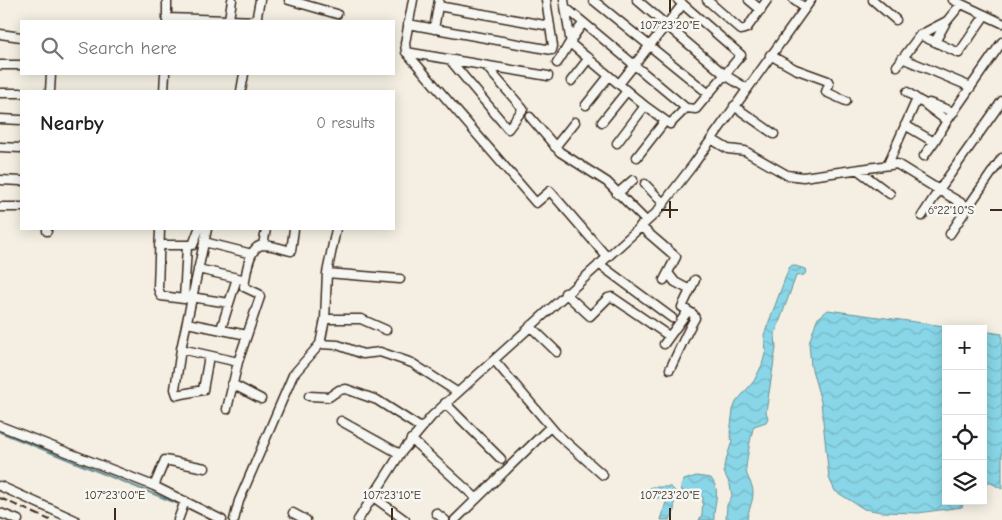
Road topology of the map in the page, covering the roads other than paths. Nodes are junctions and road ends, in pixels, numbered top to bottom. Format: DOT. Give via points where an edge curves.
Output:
graph roads {
  1 [pos="167,0"];
  2 [pos="232,0"];
  3 [pos="260,0"];
  4 [pos="289,0"];
  5 [pos="413,0"];
  6 [pos="546,0"];
  7 [pos="564,0"];
  8 [pos="593,0"];
  9 [pos="637,0"];
  10 [pos="707,0"];
  11 [pos="749,0"];
  12 [pos="767,0"];
  13 [pos="794,0"];
  14 [pos="811,0"];
  15 [pos="873,0"];
  16 [pos="953,0"];
  17 [pos="681,2"];
  18 [pos="439,3"];
  19 [pos="961,4"];
  20 [pos="566,8"];
  21 [pos="804,8"];
  22 [pos="761,10"];
  23 [pos="337,14"];
  24 [pos="985,15"];
  25 [pos="229,19"];
  26 [pos="167,20"];
  27 [pos="243,20"];
  28 [pos="257,20"];
  29 [pos="896,20"];
  30 [pos="947,21"];
  31 [pos="584,23"];
  32 [pos="1002,23"];
  33 [pos="408,24"];
  34 [pos="666,25"];
  35 [pos="550,26"];
  36 [pos="434,29"];
  37 [pos="0,30"];
  38 [pos="20,32"];
  39 [pos="0,34"];
  40 [pos="920,35"];
  41 [pos="20,37"];
  42 [pos="935,42"];
  43 [pos="1002,42"];
  44 [pos="570,44"];
  45 [pos="650,46"];
  46 [pos="406,52"];
  47 [pos="770,55"];
  48 [pos="589,58"];
  49 [pos="902,58"];
  50 [pos="450,60"];
  51 [pos="557,63"];
  52 [pos="0,65"];
  53 [pos="20,65"];
  54 [pos="635,65"];
  55 [pos="486,66"];
  56 [pos="897,66"];
  57 [pos="51,75"];
  58 [pos="165,75"];
  59 [pos="244,75"];
  60 [pos="725,75"];
  61 [pos="548,76"];
  62 [pos="610,76"];
  63 [pos="571,81"];
  64 [pos="619,84"];
  65 [pos="970,87"];
  66 [pos="746,88"];
  67 [pos="50,90"];
  68 [pos="164,90"];
  69 [pos="241,90"];
  70 [pos="627,91"];
  71 [pos="0,92"];
  72 [pos="907,92"];
  73 [pos="20,93"];
  74 [pos="709,94"];
  75 [pos="846,101"];
  76 [pos="921,101"];
  77 [pos="1002,101"];
  78 [pos="586,105"];
  79 [pos="645,106"];
  80 [pos="734,106"];
  81 [pos="686,108"];
  82 [pos="954,112"];
  83 [pos="994,114"];
  84 [pos="530,117"];
  85 [pos="0,119"];
  86 [pos="1002,119"];
  87 [pos="20,120"];
  88 [pos="665,121"];
  89 [pos="947,121"];
  90 [pos="574,122"];
  91 [pos="602,122"];
  92 [pos="905,124"];
  93 [pos="774,134"];
  94 [pos="711,139"];
  95 [pos="934,142"];
  96 [pos="617,143"];
  97 [pos="0,147"];
  98 [pos="555,147"];
  99 [pos="20,148"];
  100 [pos="924,156"];
  101 [pos="637,157"];
  102 [pos="1002,158"];
  103 [pos="888,164"];
  104 [pos="858,170"];
  105 [pos="0,180"];
  106 [pos="633,180"];
  107 [pos="20,181"];
  108 [pos="645,184"];
  109 [pos="939,190"];
  110 [pos="617,194"];
  111 [pos="890,194"];
  112 [pos="664,204"];
  113 [pos="0,207"];
  114 [pos="20,207"];
  115 [pos="968,207"];
  116 [pos="922,216"];
  117 [pos="643,224"];
  118 [pos="160,230"];
  119 [pos="198,230"];
  120 [pos="207,230"];
  121 [pos="266,230"];
  122 [pos="294,230"];
  123 [pos="336,230"];
  124 [pos="950,234"];
  125 [pos="204,242"];
  126 [pos="159,245"];
  127 [pos="263,245"];
  128 [pos="187,246"];
  129 [pos="252,254"];
  130 [pos="607,257"];
  131 [pos="599,264"];
  132 [pos="198,269"];
  133 [pos="327,273"];
  134 [pos="400,279"];
  135 [pos="695,280"];
  136 [pos="240,283"];
  137 [pos="690,290"];
  138 [pos="564,293"];
  139 [pos="189,299"];
  140 [pos="230,303"];
  141 [pos="688,311"];
  142 [pos="672,318"];
  143 [pos="325,319"];
  144 [pos="187,323"];
  145 [pos="530,326"];
  146 [pos="222,330"];
  147 [pos="386,330"];
  148 [pos="247,335"];
  149 [pos="669,336"];
  150 [pos="320,344"];
  151 [pos="664,344"];
  152 [pos="182,349"];
  153 [pos="557,352"];
  154 [pos="209,356"];
  155 [pos="494,360"];
  156 [pos="238,362"];
  157 [pos="670,369"];
  158 [pos="232,387"];
  159 [pos="457,392"];
  160 [pos="309,396"];
  161 [pos="261,399"];
  162 [pos="445,403"];
  163 [pos="227,409"];
  164 [pos="341,421"];
  165 [pos="0,426"];
  166 [pos="550,427"];
  167 [pos="421,428"];
  168 [pos="411,440"];
  169 [pos="400,454"];
  170 [pos="501,459"];
  171 [pos="205,468"];
  172 [pos="603,475"];
  173 [pos="0,486"];
  174 [pos="154,486"];
  175 [pos="372,496"];
  176 [pos="476,498"];
  177 [pos="183,505"];
  178 [pos="0,513"];
  179 [pos="293,513"];
  180 [pos="436,513"];
  181 [pos="18,520"];
  182 [pos="75,520"];
  183 [pos="178,520"];
  184 [pos="222,520"];
  185 [pos="234,520"];
  186 [pos="306,520"];
  187 [pos="358,520"];
  188 [pos="405,520"];
  189 [pos="445,520"];
  190 [pos="455,520"];
  1 -- 26 [label="street"];
  2 -- 25 [label="street"];
  3 -- 28 [label="street"];
  4 -- 23 [label="street"];
  5 -- 33 [label="street"];
  6 -- 35 [label="street"];
  7 -- 20 [label="street"];
  8 -- 45 [label="street"];
  9 -- 34 [label="street"];
  10 -- 22 [label="street" via="741,30 747,28"];
  11 -- 22 [label="street"];
  12 -- 22 [label="street"];
  13 -- 21 [label="street"];
  14 -- 21 [label="street"];
  15 -- 29 [label="street"];
  16 -- 19 [label="street"];
  17 -- 34 [label="street"];
  17 -- 60 [label="street" via="740,53"];
  18 -- 35 [label="street"];
  18 -- 36 [label="street"];
  19 -- 24 [label="street"];
  19 -- 30 [label="street"];
  20 -- 31 [label="street"];
  20 -- 44 [label="street"];
  21 -- 47 [label="street"];
  24 -- 32 [label="street"];
  24 -- 42 [label="street" via="959,53"];
  25 -- 26 [label="street"];
  25 -- 27 [label="street"];
  30 -- 40 [label="street"];
  30 -- 42 [label="street"];
  31 -- 44 [label="street" via="572,36"];
  31 -- 54 [label="street"];
  33 -- 36 [label="street"];
  33 -- 46 [label="street"];
  34 -- 45 [label="street"];
  34 -- 60 [label="street"];
  35 -- 36 [label="street" via="552,50"];
  37 -- 38 [label="street"];
  39 -- 41 [label="street"];
  40 -- 42 [label="street"];
  40 -- 49 [label="street"];
  43 -- 65 [label="street"];
  44 -- 48 [label="street"];
  44 -- 51 [label="street"];
  45 -- 54 [label="street"];
  45 -- 74 [label="street"];
  46 -- 50 [label="street"];
  46 -- 130 [label="street" via="536,203 550,191"];
  47 -- 66 [label="street"];
  47 -- 75 [label="street" via="828,81 826,92"];
  48 -- 62 [label="street"];
  48 -- 63 [label="street"];
  49 -- 56 [label="street"];
  49 -- 65 [label="street"];
  50 -- 55 [label="street"];
  50 -- 55 [label="street" via="508,129 523,109"];
  52 -- 53 [label="street"];
  54 -- 64 [label="street"];
  54 -- 81 [label="street"];
  55 -- 61 [label="street"];
  57 -- 67 [label="street"];
  58 -- 68 [label="street"];
  59 -- 69 [label="street"];
  60 -- 66 [label="street"];
  60 -- 74 [label="street"];
  62 -- 64 [label="street"];
  62 -- 78 [label="street"];
  64 -- 70 [label="street"];
  65 -- 82 [label="street"];
  66 -- 80 [label="street"];
  70 -- 79 [label="street"];
  70 -- 91 [label="street"];
  71 -- 73 [label="street"];
  72 -- 76 [label="street"];
  74 -- 81 [label="street" via="696,109"];
  76 -- 82 [label="street"];
  76 -- 89 [label="street"];
  76 -- 92 [label="street" via="914,103"];
  77 -- 83 [label="street"];
  79 -- 88 [label="street"];
  79 -- 96 [label="street"];
  80 -- 93 [label="street"];
  80 -- 94 [label="street"];
  81 -- 88 [label="street" via="672,123"];
  82 -- 89 [label="street"];
  83 -- 86 [label="street"];
  83 -- 109 [label="street"];
  84 -- 98 [label="street"];
  85 -- 87 [label="street"];
  88 -- 101 [label="street"];
  89 -- 95 [label="street"];
  90 -- 98 [label="street"];
  92 -- 95 [label="street"];
  92 -- 103 [label="street"];
  94 -- 104 [label="street" via="732,150 745,151 791,176 803,178"];
  94 -- 112 [label="street"];
  95 -- 100 [label="street"];
  97 -- 99 [label="street"];
  98 -- 110 [label="street" via="598,175"];
  102 -- 115 [label="street"];
  103 -- 104 [label="street"];
  103 -- 109 [label="street" via="907,168"];
  104 -- 111 [label="street"];
  105 -- 107 [label="street"];
  106 -- 110 [label="street"];
  108 -- 112 [label="street"];
  109 -- 115 [label="street"];
  109 -- 116 [label="street"];
  110 -- 117 [label="street"];
  112 -- 117 [label="street"];
  113 -- 114 [label="street"];
  115 -- 124 [label="street"];
  117 -- 130 [label="street"];
  117 -- 137 [label="street" via="676,257 666,276"];
  118 -- 126 [label="street"];
  119 -- 128 [label="street" via="196,241"];
  120 -- 125 [label="street"];
  121 -- 127 [label="street"];
  122 -- 127 [label="street" via="291,251"];
  123 -- 133 [label="street"];
  125 -- 129 [label="street"];
  125 -- 132 [label="street"];
  126 -- 128 [label="street"];
  126 -- 139 [label="street" via="159,295"];
  127 -- 129 [label="street"];
  128 -- 139 [label="street"];
  129 -- 136 [label="street"];
  130 -- 131 [label="street"];
  131 -- 138 [label="street"];
  131 -- 142 [label="street"];
  132 -- 136 [label="street"];
  132 -- 139 [label="street"];
  133 -- 134 [label="street"];
  133 -- 143 [label="street"];
  135 -- 137 [label="street"];
  136 -- 140 [label="street"];
  136 -- 148 [label="street" via="259,294 260,298"];
  137 -- 141 [label="street" via="682,305"];
  138 -- 145 [label="street"];
  138 -- 149 [label="street" via="590,316 612,297"];
  139 -- 140 [label="street"];
  139 -- 144 [label="street"];
  140 -- 146 [label="street"];
  141 -- 149 [label="street"];
  141 -- 157 [label="street" via="695,318"];
  143 -- 147 [label="street" via="361,319"];
  143 -- 150 [label="street"];
  144 -- 146 [label="street"];
  144 -- 152 [label="street"];
  145 -- 153 [label="street"];
  145 -- 155 [label="street"];
  146 -- 148 [label="street"];
  148 -- 156 [label="street"];
  149 -- 151 [label="street"];
  150 -- 159 [label="street" via="338,344 363,354 380,352 412,363"];
  150 -- 185 [label="street" via="294,374 239,501"];
  152 -- 154 [label="street"];
  152 -- 154 [label="street" via="175,389 177,395 203,390"];
  154 -- 156 [label="street"];
  155 -- 159 [label="street"];
  155 -- 166 [label="street"];
  156 -- 158 [label="street"];
  158 -- 161 [label="street"];
  158 -- 163 [label="street"];
  159 -- 162 [label="street"];
  160 -- 167 [label="street" via="329,397 346,389 377,400"];
  162 -- 167 [label="street"];
  162 -- 170 [label="street"];
  164 -- 169 [label="street"];
  165 -- 174 [label="street"];
  166 -- 172 [label="street"];
  166 -- 176 [label="street"];
  167 -- 168 [label="street"];
  168 -- 169 [label="street"];
  168 -- 176 [label="street"];
  169 -- 175 [label="street"];
  171 -- 174 [label="street" via="165,460"];
  173 -- 182 [label="street"];
  174 -- 177 [label="street"];
  175 -- 187 [label="street"];
  175 -- 188 [label="street"];
  176 -- 190 [label="street"];
  177 -- 183 [label="street"];
  177 -- 184 [label="street"];
  178 -- 181 [label="street"];
  179 -- 186 [label="street"];
  180 -- 189 [label="street"];
}
